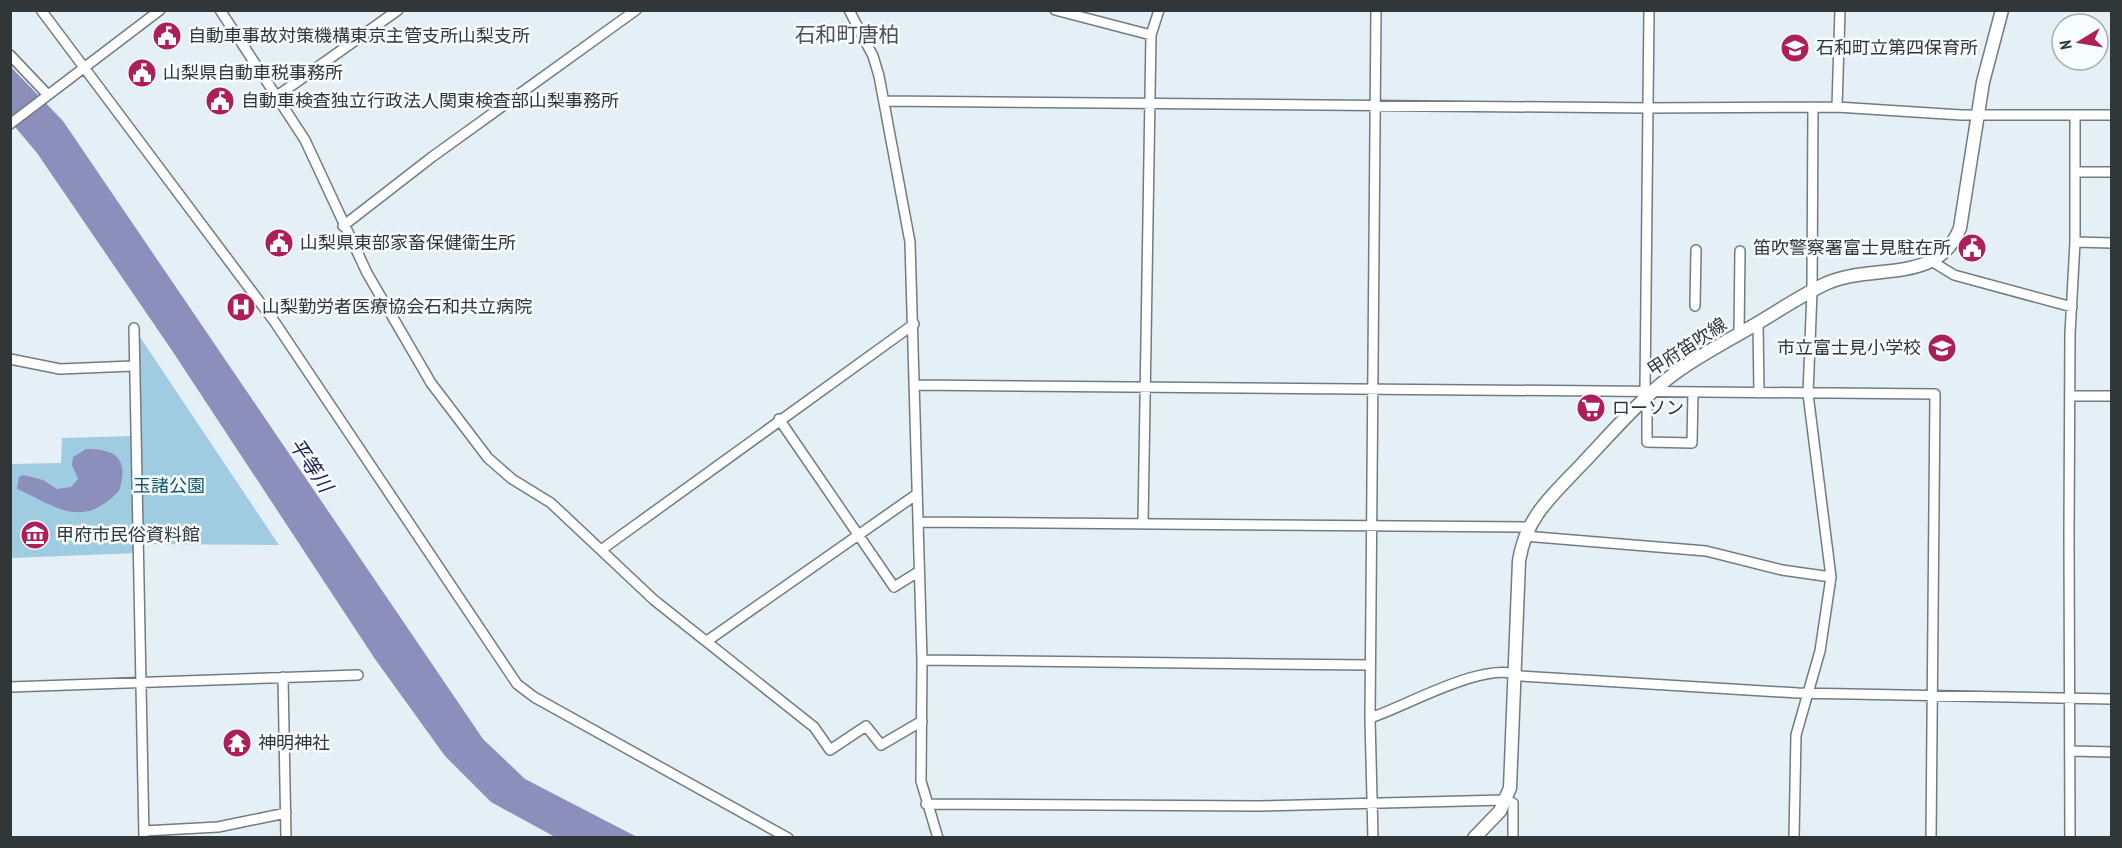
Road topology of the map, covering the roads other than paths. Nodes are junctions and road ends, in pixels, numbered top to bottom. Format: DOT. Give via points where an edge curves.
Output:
graph roads {
  1 [pos="41,10"];
  2 [pos="160,10"];
  3 [pos="220,10"];
  4 [pos="398,10"];
  5 [pos="636,10"];
  6 [pos="849,10"];
  7 [pos="1055,10"];
  8 [pos="1159,10"];
  9 [pos="1376,10"];
  10 [pos="1649,10"];
  11 [pos="1840,10"];
  12 [pos="2002,10"];
  13 [pos="1151,35"];
  14 [pos="10,55"];
  15 [pos="83,67"];
  16 [pos="46,96"];
  17 [pos="278,96"];
  18 [pos="885,101"];
  19 [pos="1149,105"];
  20 [pos="1375,106"];
  21 [pos="1813,107"];
  22 [pos="1837,107"];
  23 [pos="1647,108"];
  24 [pos="1979,114"];
  25 [pos="2075,115"];
  26 [pos="2112,115"];
  27 [pos="10,124"];
  28 [pos="2075,172"];
  29 [pos="2112,172"];
  30 [pos="343,226"];
  31 [pos="2076,242"];
  32 [pos="2112,243"];
  33 [pos="1696,250"];
  34 [pos="1740,250"];
  35 [pos="1933,262"];
  36 [pos="1812,291"];
  37 [pos="1695,306"];
  38 [pos="2072,307"];
  39 [pos="1758,323"];
  40 [pos="914,324"];
  41 [pos="134,328"];
  42 [pos="1739,334"];
  43 [pos="10,359"];
  44 [pos="133,366"];
  45 [pos="915,385"];
  46 [pos="1146,386"];
  47 [pos="1373,389"];
  48 [pos="1693,392"];
  49 [pos="1648,393"];
  50 [pos="1759,393"];
  51 [pos="1808,394"];
  52 [pos="2072,396"];
  53 [pos="2112,396"];
  54 [pos="779,419"];
  55 [pos="917,494"];
  56 [pos="918,522"];
  57 [pos="1143,524"];
  58 [pos="1374,525"];
  59 [pos="1525,532"];
  60 [pos="859,533"];
  61 [pos="601,550"];
  62 [pos="918,573"];
  63 [pos="1831,577"];
  64 [pos="706,641"];
  65 [pos="922,660"];
  66 [pos="1370,665"];
  67 [pos="1514,672"];
  68 [pos="358,675"];
  69 [pos="283,677"];
  70 [pos="142,681"];
  71 [pos="10,687"];
  72 [pos="1808,692"];
  73 [pos="1932,694"];
  74 [pos="2070,698"];
  75 [pos="2112,699"];
  76 [pos="1370,718"];
  77 [pos="922,721"];
  78 [pos="2071,751"];
  79 [pos="2112,752"];
  80 [pos="1506,800"];
  81 [pos="1373,802"];
  82 [pos="926,804"];
  83 [pos="286,813"];
  84 [pos="144,834"];
  85 [pos="286,837"];
  86 [pos="788,837"];
  87 [pos="938,837"];
  88 [pos="1373,837"];
  89 [pos="1474,837"];
  90 [pos="1513,837"];
  91 [pos="1794,837"];
  92 [pos="1931,837"];
  93 [pos="2070,837"];
  1 -- 15 [label="street"];
  2 -- 15 [label="street"];
  3 -- 17 [label="street"];
  4 -- 17 [label="street"];
  5 -- 30 [label="street"];
  6 -- 18 [label="street" via="873,56"];
  7 -- 13 [label="street"];
  8 -- 13 [label="street"];
  9 -- 20 [label="street"];
  10 -- 23 [label="street"];
  11 -- 22 [label="street"];
  12 -- 24 [label="main road" via="1983,82"];
  13 -- 19 [label="street"];
  14 -- 16 [label="street"];
  15 -- 16 [label="street"];
  15 -- 86 [label="street" via="274,321 517,684 534,698"];
  16 -- 27 [label="street"];
  17 -- 30 [label="street" via="305,140"];
  18 -- 19 [label="street"];
  18 -- 40 [label="street" via="910,242"];
  19 -- 20 [label="street"];
  19 -- 46 [label="street"];
  20 -- 23 [label="street"];
  20 -- 47 [label="street"];
  21 -- 22 [label="street"];
  21 -- 23 [label="street"];
  21 -- 36 [label="street"];
  22 -- 24 [label="street"];
  23 -- 49 [label="street"];
  24 -- 25 [label="street"];
  24 -- 35 [label="main road" via="1970,149 1960,228 1949,248"];
  25 -- 26 [label="street"];
  25 -- 28 [label="street"];
  28 -- 29 [label="street"];
  28 -- 31 [label="street"];
  30 -- 61 [label="street" via="430,383 488,458 550,503"];
  31 -- 32 [label="street"];
  31 -- 38 [label="street"];
  33 -- 37 [label="street"];
  34 -- 42 [label="street"];
  35 -- 36 [label="main road, 甲府笛吹線" via="1841,278"];
  35 -- 38 [label="street" via="1954,275"];
  36 -- 39 [label="main road, 甲府笛吹線"];
  36 -- 51 [label="street"];
  38 -- 52 [label="street"];
  39 -- 42 [label="main road, 甲府笛吹線"];
  39 -- 50 [label="street"];
  40 -- 45 [label="street"];
  40 -- 54 [label="street"];
  41 -- 44 [label="street"];
  42 -- 49 [label="main road, 甲府笛吹線" via="1694,359"];
  43 -- 44 [label="street" via="60,369"];
  44 -- 70 [label="street"];
  45 -- 46 [label="street"];
  45 -- 55 [label="street"];
  46 -- 47 [label="street"];
  46 -- 57 [label="street"];
  47 -- 49 [label="street"];
  47 -- 58 [label="street"];
  48 -- 49 [label="street"];
  48 -- 49 [label="street" via="1692,443 1647,442"];
  48 -- 50 [label="street"];
  49 -- 59 [label="main road, 甲府笛吹線" via="1551,497"];
  50 -- 51 [label="street"];
  51 -- 63 [label="street"];
  51 -- 73 [label="street" via="1935,394"];
  52 -- 53 [label="street"];
  52 -- 74 [label="street"];
  54 -- 60 [label="street"];
  54 -- 61 [label="street"];
  55 -- 56 [label="street"];
  55 -- 60 [label="street"];
  56 -- 57 [label="street"];
  56 -- 62 [label="street"];
  57 -- 58 [label="street"];
  58 -- 59 [label="street"];
  58 -- 66 [label="street"];
  59 -- 63 [label="street" via="1706,551 1782,570"];
  59 -- 67 [label="main road, 甲府笛吹線" via="1519,561"];
  60 -- 62 [label="street" via="894,586"];
  60 -- 64 [label="street"];
  61 -- 64 [label="street" via="654,600"];
  62 -- 65 [label="street"];
  63 -- 72 [label="street" via="1820,651"];
  64 -- 77 [label="street" via="814,727 830,750 866,726 881,745"];
  65 -- 66 [label="street"];
  65 -- 77 [label="street"];
  66 -- 76 [label="street"];
  67 -- 72 [label="street" via="1521,676"];
  67 -- 76 [label="street" via="1461,680"];
  67 -- 80 [label="main road, 甲府笛吹線"];
  68 -- 69 [label="street"];
  69 -- 70 [label="street"];
  69 -- 83 [label="street"];
  70 -- 71 [label="street"];
  70 -- 84 [label="street"];
  72 -- 73 [label="street"];
  72 -- 91 [label="street" via="1796,735"];
  73 -- 74 [label="street"];
  73 -- 92 [label="street"];
  74 -- 75 [label="street"];
  74 -- 78 [label="street"];
  76 -- 81 [label="street"];
  77 -- 82 [label="street" via="921,781"];
  78 -- 79 [label="street"];
  78 -- 93 [label="street"];
  80 -- 81 [label="street"];
  80 -- 89 [label="main road, 甲府笛吹線" via="1492,821"];
  80 -- 90 [label="street" via="1513,803"];
  81 -- 82 [label="street" via="1258,806"];
  81 -- 88 [label="street"];
  82 -- 87 [label="street"];
  83 -- 84 [label="street" via="218,827"];
  83 -- 85 [label="street"];
}
